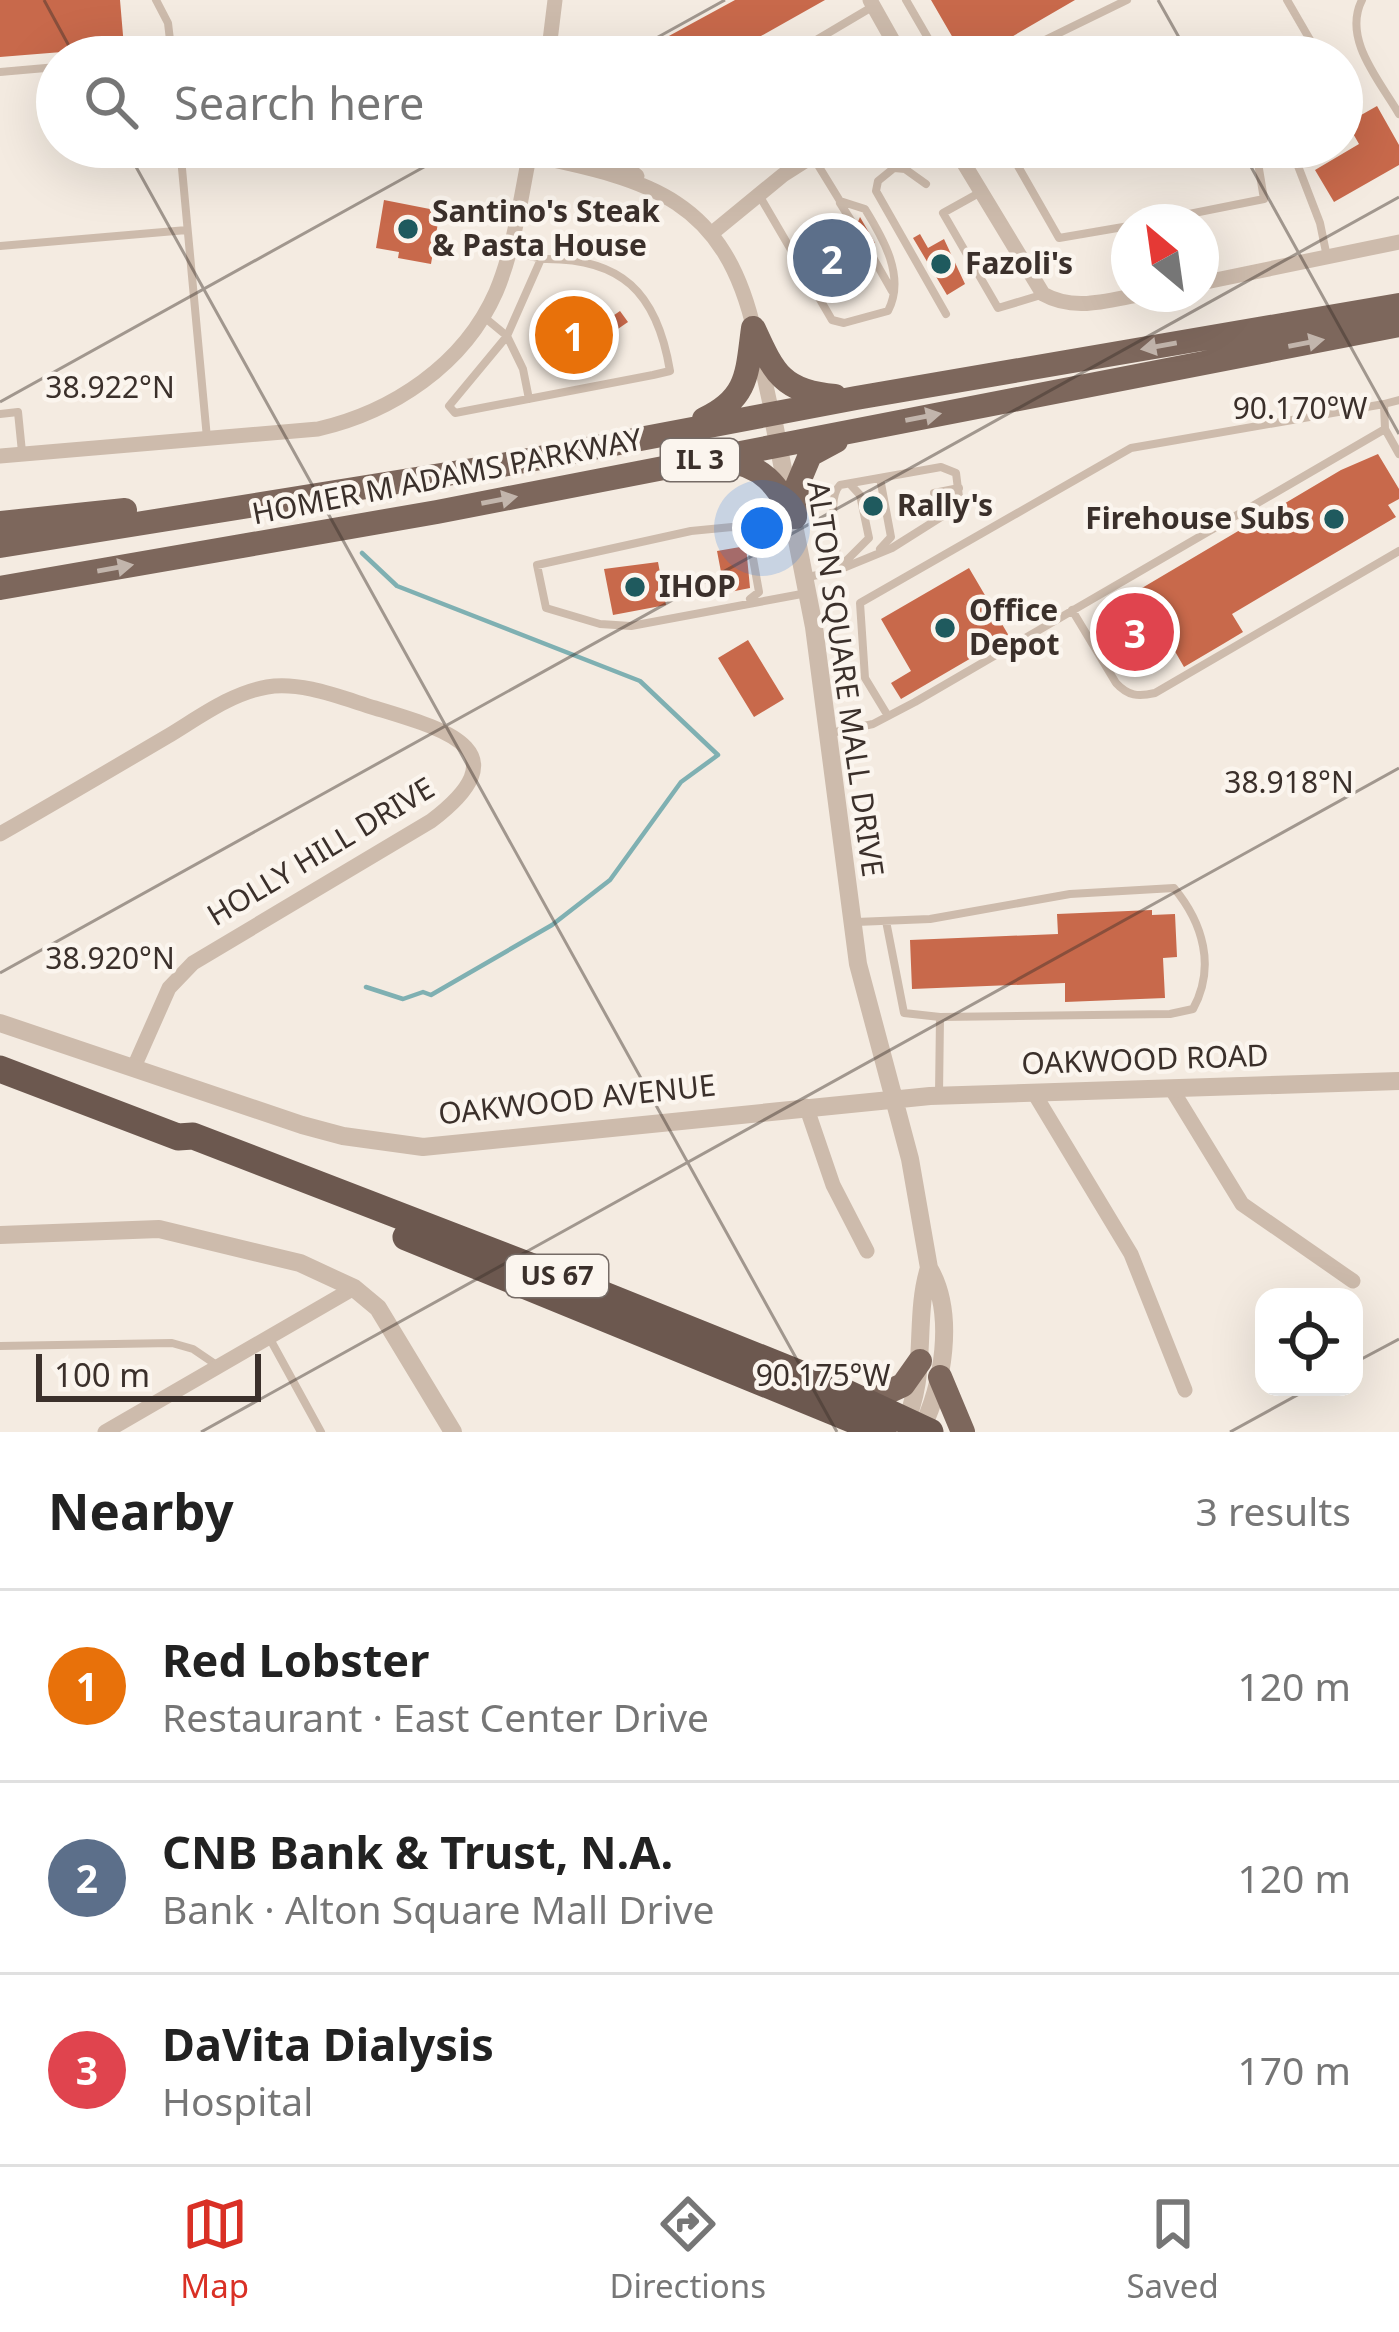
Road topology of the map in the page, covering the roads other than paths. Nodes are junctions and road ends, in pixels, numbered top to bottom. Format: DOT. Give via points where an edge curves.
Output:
graph roads {
  1 [pos="156,0"];
  2 [pos="555,0"];
  3 [pos="906,0"];
  4 [pos="1127,0"];
  5 [pos="1287,0"];
  6 [pos="1351,0"];
  7 [pos="1362,0"];
  8 [pos="872,3"];
  9 [pos="1357,10"];
  10 [pos="170,36"];
  11 [pos="552,36"];
  12 [pos="821,36"];
  13 [pos="890,36"];
  14 [pos="927,36"];
  15 [pos="1053,36"];
  16 [pos="1308,36"];
  17 [pos="1357,36"];
  18 [pos="1363,51"];
  19 [pos="36,69"];
  20 [pos="0,72"];
  21 [pos="1399,114"];
  22 [pos="182,168"];
  23 [pos="527,168"];
  24 [pos="590,168"];
  25 [pos="628,168"];
  26 [pos="795,168"];
  27 [pos="827,168"];
  28 [pos="966,168"];
  29 [pos="1019,168"];
  30 [pos="1259,168"];
  31 [pos="1299,168"];
  32 [pos="926,184"];
  33 [pos="649,185"];
  34 [pos="980,193"];
  35 [pos="758,194"];
  36 [pos="840,201"];
  37 [pos="1219,210"];
  38 [pos="852,222"];
  39 [pos="1111,229"];
  40 [pos="187,230"];
  41 [pos="711,234"];
  42 [pos="1399,242"];
  43 [pos="0,246"];
  44 [pos="867,247"];
  45 [pos="510,251"];
  46 [pos="541,259"];
  47 [pos="1327,259"];
  48 [pos="1219,280"];
  49 [pos="1043,294"];
  50 [pos="896,297"];
  51 [pos="1111,300"];
  52 [pos="1399,305"];
  53 [pos="946,314"];
  54 [pos="482,316"];
  55 [pos="1399,326"];
  56 [pos="754,328"];
  57 [pos="507,336"];
  58 [pos="856,398"];
  59 [pos="529,399"];
  60 [pos="1399,400"];
  61 [pos="1384,404"];
  62 [pos="772,413"];
  63 [pos="0,414"];
  64 [pos="868,428"];
  65 [pos="1384,429"];
  66 [pos="678,431"];
  67 [pos="207,440"];
  68 [pos="779,445"];
  69 [pos="1399,454"];
  70 [pos="22,455"];
  71 [pos="0,457"];
  72 [pos="687,463"];
  73 [pos="496,466"];
  74 [pos="880,478"];
  75 [pos="849,483"];
  76 [pos="959,488"];
  77 [pos="934,493"];
  78 [pos="914,497"];
  79 [pos="899,500"];
  80 [pos="0,523"];
  81 [pos="797,524"];
  82 [pos="758,534"];
  83 [pos="0,546"];
  84 [pos="1399,551"];
  85 [pos="852,564"];
  86 [pos="836,571"];
  87 [pos="807,585"];
  88 [pos="0,588"];
  89 [pos="720,609"];
  90 [pos="1072,610"];
  91 [pos="888,716"];
  92 [pos="829,733"];
  93 [pos="0,834"];
  94 [pos="886,921"];
  95 [pos="851,922"];
  96 [pos="940,1017"];
  97 [pos="0,1023"];
  98 [pos="134,1066"];
  99 [pos="0,1069"];
  100 [pos="1399,1081"];
  101 [pos="1171,1088"];
  102 [pos="1034,1093"];
  103 [pos="939,1095"];
  104 [pos="892,1102"];
  105 [pos="806,1106"];
  106 [pos="178,1137"];
  107 [pos="0,1235"];
  108 [pos="867,1251"];
  109 [pos="1352,1281"];
  110 [pos="354,1288"];
  111 [pos="269,1338"];
  112 [pos="0,1346"];
  113 [pos="219,1367"];
  114 [pos="930,1369"];
  115 [pos="1185,1390"];
  116 [pos="866,1402"];
  117 [pos="910,1429"];
  118 [pos="318,1431"];
  119 [pos="105,1432"];
  120 [pos="453,1432"];
  121 [pos="963,1432"];
  1 -- 10 [label="lane"];
  2 -- 11 [label="street"];
  3 -- 14 [label="lane"];
  4 -- 15 [label="lane"];
  5 -- 16 [label="lane"];
  6 -- 9 [label="lane"];
  7 -- 9 [label="lane"];
  8 -- 12 [label="lane"];
  8 -- 13 [label="street"];
  9 -- 17 [label="lane"];
  18 -- 21 [label="lane"];
  19 -- 20 [label="lane"];
  22 -- 40 [label="lane"];
  23 -- 45 [label="street"];
  24 -- 33 [label="street, ALTON SQUARE MALL DRIVE"];
  25 -- 33 [label="street"];
  26 -- 35 [label="street"];
  27 -- 36 [label="lane"];
  28 -- 34 [label="street"];
  29 -- 39 [label="lane" via="1059,238"];
  30 -- 37 [label="lane" via="1264,199"];
  31 -- 47 [label="lane"];
  32 -- 53 [label="lane" via="894,168 876,191"];
  33 -- 41 [label="street, ALTON SQUARE MALL DRIVE"];
  34 -- 49 [label="street"];
  34 -- 49 [label="lane" via="944,213 998,308"];
  35 -- 41 [label="street"];
  35 -- 50 [label="lane" via="832,320 888,311"];
  36 -- 38 [label="lane"];
  36 -- 50 [label="lane" via="865,208 889,249"];
  40 -- 43 [label="lane"];
  40 -- 67 [label="lane"];
  41 -- 56 [label="street, ALTON SQUARE MALL DRIVE"];
  42 -- 47 [label="street"];
  44 -- 50 [label="lane"];
  45 -- 46 [label="lane"];
  45 -- 54 [label="street"];
  46 -- 57 [label="lane"];
  46 -- 59 [label="lane" via="584,259 629,283 659,323 670,371"];
  47 -- 48 [label="street"];
  49 -- 51 [label="street" via="1080,305"];
  52 -- 58 [label="main road, HOMER M ADAMS PARKWAY / IL 3, one-way"];
  54 -- 57 [label="lane"];
  54 -- 67 [label="street" via="423,382 376,411 317,429"];
  64 -- 55 [label="main road, HOMER M ADAMS PARKWAY / IL 3, one-way"];
  56 -- 58 [label="main road" via="794,388"];
  56 -- 62 [label="street, ALTON SQUARE MALL DRIVE"];
  56 -- 66 [label="main road" via="739,394"];
  57 -- 59 [label="lane"];
  57 -- 59 [label="lane" via="449,406 455,413"];
  58 -- 62 [label="main road, HOMER M ADAMS PARKWAY / IL 3"];
  60 -- 61 [label="lane"];
  61 -- 65 [label="lane"];
  61 -- 91 [label="lane" via="1131,448 860,603 865,678"];
  62 -- 66 [label="main road, HOMER M ADAMS PARKWAY / IL 3"];
  62 -- 68 [label="street, ALTON SQUARE MALL DRIVE"];
  63 -- 70 [label="lane" via="18,412"];
  64 -- 68 [label="main road, HOMER M ADAMS PARKWAY / IL 3"];
  64 -- 81 [label="main road" via="810,455 797,485"];
  65 -- 69 [label="lane"];
  65 -- 90 [label="lane"];
  66 -- 73 [label="main road, HOMER M ADAMS PARKWAY / IL 3"];
  67 -- 70 [label="street"];
  68 -- 72 [label="main road, HOMER M ADAMS PARKWAY / IL 3"];
  68 -- 81 [label="street, ALTON SQUARE MALL DRIVE"];
  70 -- 71 [label="street"];
  72 -- 81 [label="main road" via="731,461 770,477"];
  88 -- 72 [label="main road, HOMER M ADAMS PARKWAY / IL 3, one-way"];
  73 -- 80 [label="main road"];
  73 -- 83 [label="main road, HOMER M ADAMS PARKWAY / IL 3"];
  74 -- 75 [label="lane"];
  74 -- 76 [label="lane" via="941,466 956,472"];
  74 -- 85 [label="lane" via="891,537"];
  75 -- 86 [label="lane" via="830,499"];
  75 -- 86 [label="lane" via="860,495 869,538"];
  76 -- 77 [label="lane"];
  76 -- 85 [label="lane" via="962,500 953,510"];
  78 -- 79 [label="lane"];
  81 -- 82 [label="lane"];
  81 -- 87 [label="street, ALTON SQUARE MALL DRIVE"];
  82 -- 89 [label="lane" via="752,553 759,592"];
  82 -- 89 [label="lane" via="691,531 537,565 546,608 601,624"];
  84 -- 90 [label="lane" via="1142,696 1116,683"];
  85 -- 86 [label="lane"];
  86 -- 87 [label="lane"];
  87 -- 89 [label="lane"];
  87 -- 92 [label="street, ALTON SQUARE MALL DRIVE"];
  90 -- 91 [label="lane"];
  91 -- 92 [label="lane"];
  92 -- 95 [label="street, ALTON SQUARE MALL DRIVE"];
  93 -- 98 [label="street, HOLLY HILL DRIVE" via="268,686 438,727 466,748 472,780 457,801 176,977"];
  94 -- 95 [label="lane"];
  94 -- 96 [label="lane" via="904,1013"];
  94 -- 96 [label="lane" via="1174,888 1207,950 1193,1009"];
  95 -- 104 [label="street, ALTON SQUARE MALL DRIVE"];
  96 -- 103 [label="lane"];
  97 -- 98 [label="street, OAKWOOD AVENUE"];
  98 -- 105 [label="street, OAKWOOD AVENUE" via="302,1125 423,1148"];
  99 -- 106 [label="highway, US 67"];
  100 -- 101 [label="street, OAKWOOD ROAD"];
  101 -- 102 [label="street, OAKWOOD ROAD"];
  101 -- 109 [label="street" via="1242,1204"];
  102 -- 103 [label="street, OAKWOOD ROAD"];
  102 -- 115 [label="street" via="1131,1254"];
  103 -- 104 [label="street, OAKWOOD ROAD"];
  104 -- 105 [label="street, OAKWOOD AVENUE"];
  104 -- 114 [label="street, ALTON SQUARE MALL DRIVE" via="938,1283"];
  105 -- 108 [label="street"];
  106 -- 116 [label="highway, US 67" via="193,1136 453,1236"];
  106 -- 117 [label="highway, US 67" via="187,1148"];
  107 -- 110 [label="street" via="181,1231 300,1263"];
  110 -- 111 [label="street"];
  110 -- 120 [label="street" via="395,1332"];
  111 -- 113 [label="street"];
  111 -- 118 [label="lane"];
  112 -- 113 [label="lane" via="172,1343"];
  113 -- 119 [label="street"];
  114 -- 116 [label="main road"];
  114 -- 117 [label="street, ALTON SQUARE MALL DRIVE"];
  114 -- 121 [label="main road"];
  116 -- 117 [label="highway, US 67"];
}
